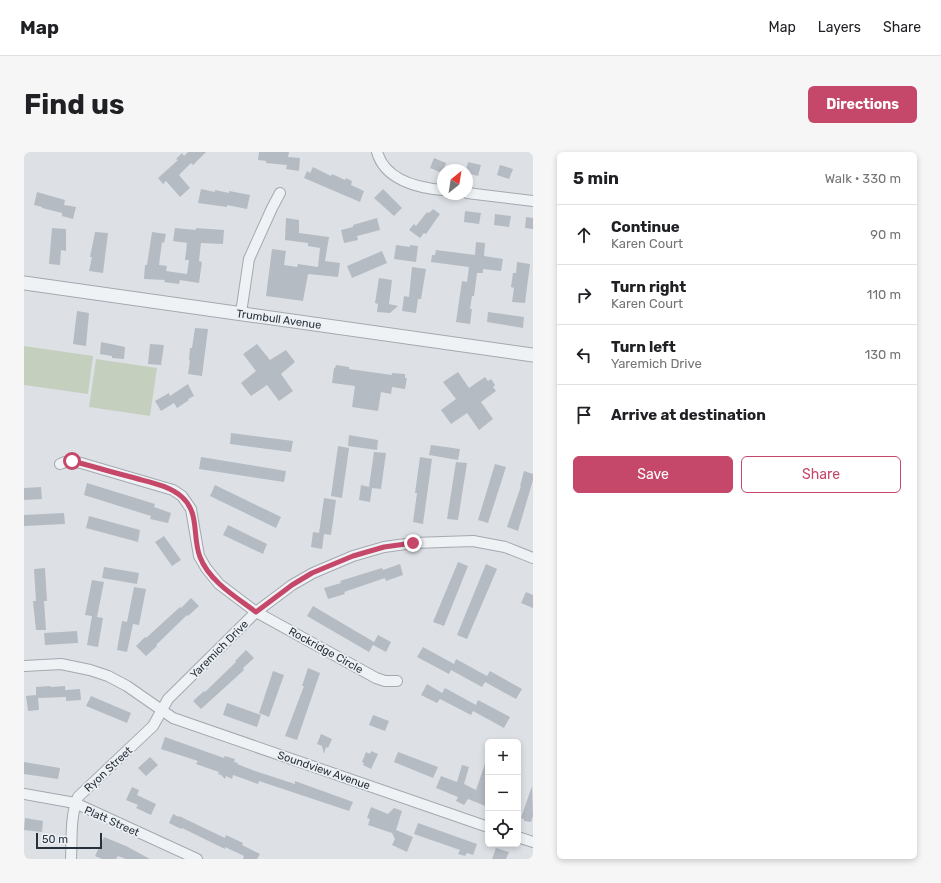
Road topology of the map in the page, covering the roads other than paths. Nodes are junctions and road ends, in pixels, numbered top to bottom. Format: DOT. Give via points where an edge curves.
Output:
graph roads {
  1 [pos="377,152"];
  2 [pos="437,189"];
  3 [pos="280,193"];
  4 [pos="473,194"];
  5 [pos="533,201"];
  6 [pos="24,283"];
  7 [pos="241,313"];
  8 [pos="533,355"];
  9 [pos="60,464"];
  10 [pos="533,558"];
  11 [pos="256,612"];
  12 [pos="24,666"];
  13 [pos="397,681"];
  14 [pos="162,711"];
  15 [pos="24,794"];
  16 [pos="75,803"];
  17 [pos="485,826"];
  18 [pos="521,838"];
  19 [pos="533,842"];
  20 [pos="71,859"];
  21 [pos="197,859"];
  1 -- 2 [label="street" via="393,175 417,186"];
  3 -- 7 [label="street" via="249,259"];
  4 -- 5 [label="street"];
  6 -- 7 [label="street, Trumbull Avenue"];
  7 -- 8 [label="street, Trumbull Avenue"];
  9 -- 11 [label="street, Rockridge Circle" via="72,461 167,488 182,496 193,515 199,556 206,568 219,584"];
  10 -- 11 [label="street, Yaremich Drive" via="473,541 413,543 384,547 353,556 312,573"];
  11 -- 13 [label="street, Rockridge Circle" via="376,678 385,682"];
  11 -- 14 [label="street, Yaremich Drive" via="168,699"];
  12 -- 14 [label="street, Soundview Avenue" via="61,664 90,670 127,686"];
  14 -- 16 [label="street, Ryon Street" via="153,726 78,797"];
  14 -- 17 [label="street, Soundview Avenue" via="173,718"];
  15 -- 16 [label="street, Platt Street"];
  16 -- 20 [label="street"];
  16 -- 21 [label="street, Platt Street"];
  18 -- 19 [label="street"];
}
